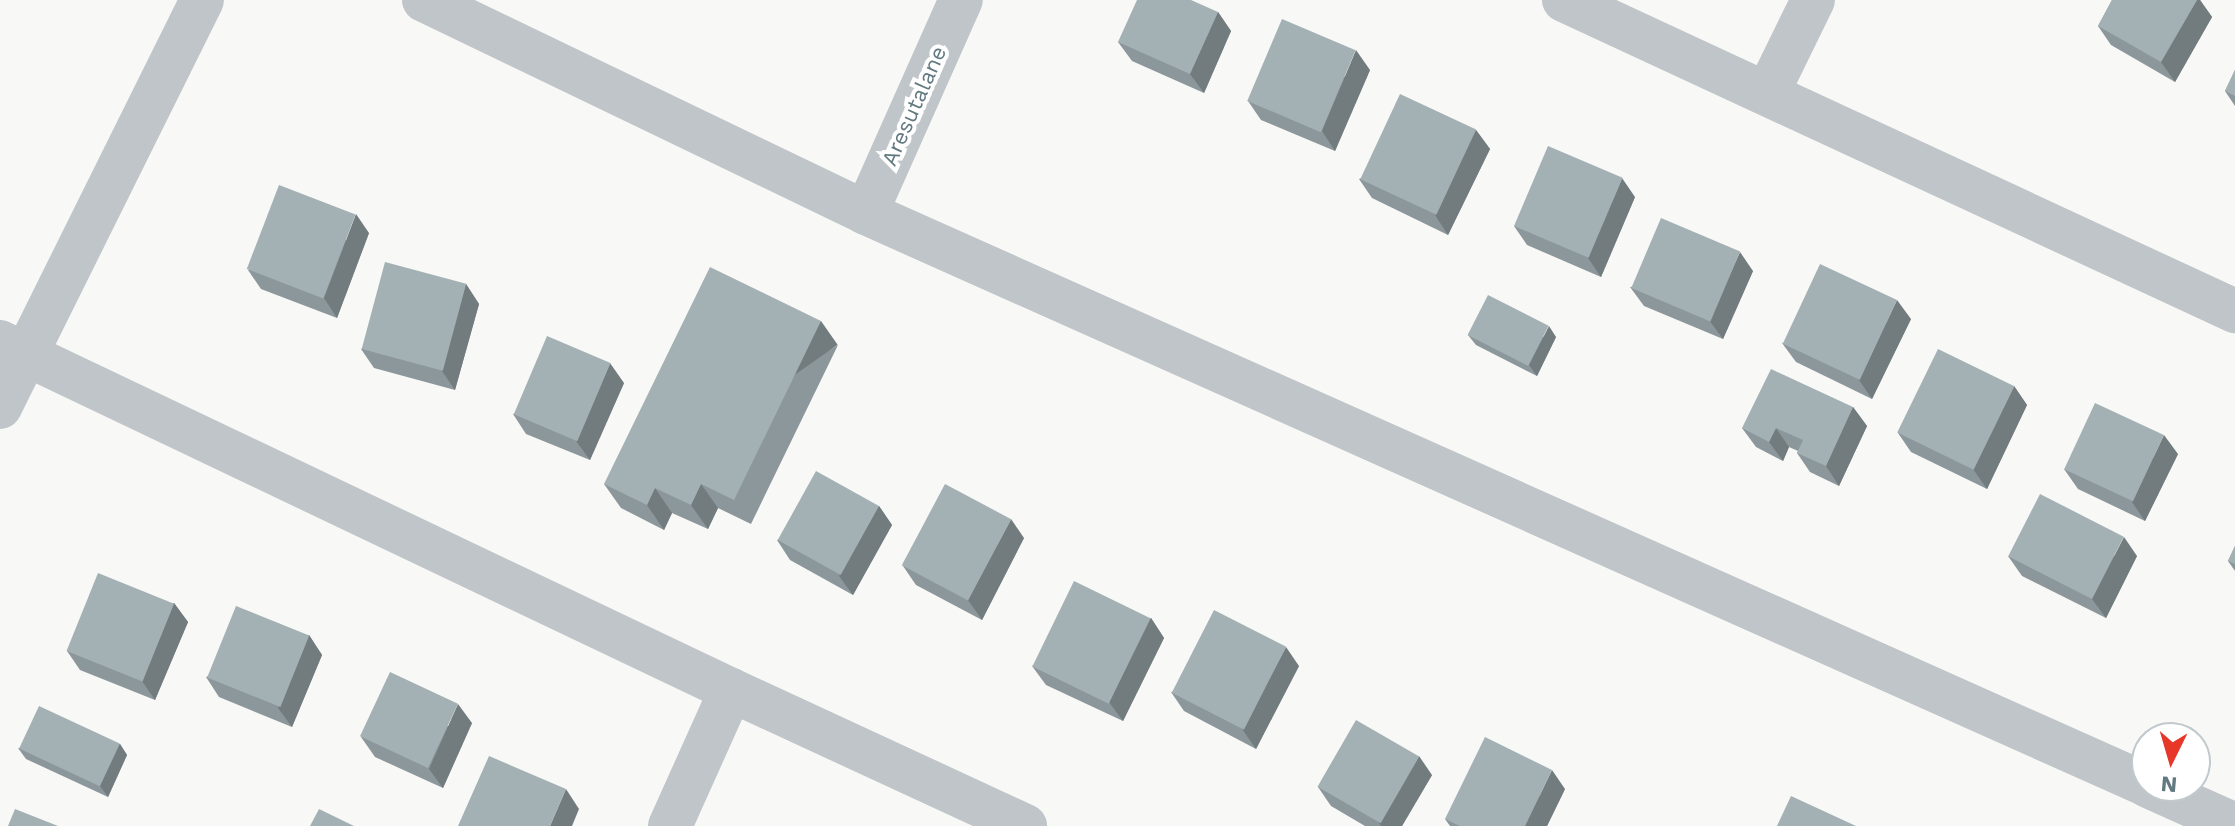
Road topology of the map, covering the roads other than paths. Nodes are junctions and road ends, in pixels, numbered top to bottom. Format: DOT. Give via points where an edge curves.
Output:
graph roads {
  1 [pos="202,0"];
  2 [pos="424,0"];
  3 [pos="961,0"];
  4 [pos="1564,0"];
  5 [pos="1813,0"];
  6 [pos="1768,92"];
  7 [pos="866,213"];
  8 [pos="2235,311"];
  9 [pos="13,348"];
  10 [pos="0,407"];
  11 [pos="731,690"];
  12 [pos="2131,778"];
  13 [pos="2184,802"];
  14 [pos="2235,825"];
  15 [pos="670,826"];
  16 [pos="1025,826"];
  1 -- 9 [label="street"];
  2 -- 7 [label="street"];
  3 -- 7 [label="street, Aresutalane"];
  4 -- 6 [label="street"];
  5 -- 6 [label="street"];
  6 -- 8 [label="street"];
  7 -- 12 [label="street"];
  9 -- 10 [label="street"];
  9 -- 11 [label="street"];
  11 -- 15 [label="street"];
  11 -- 16 [label="street"];
  13 -- 14 [label="street"];
}
